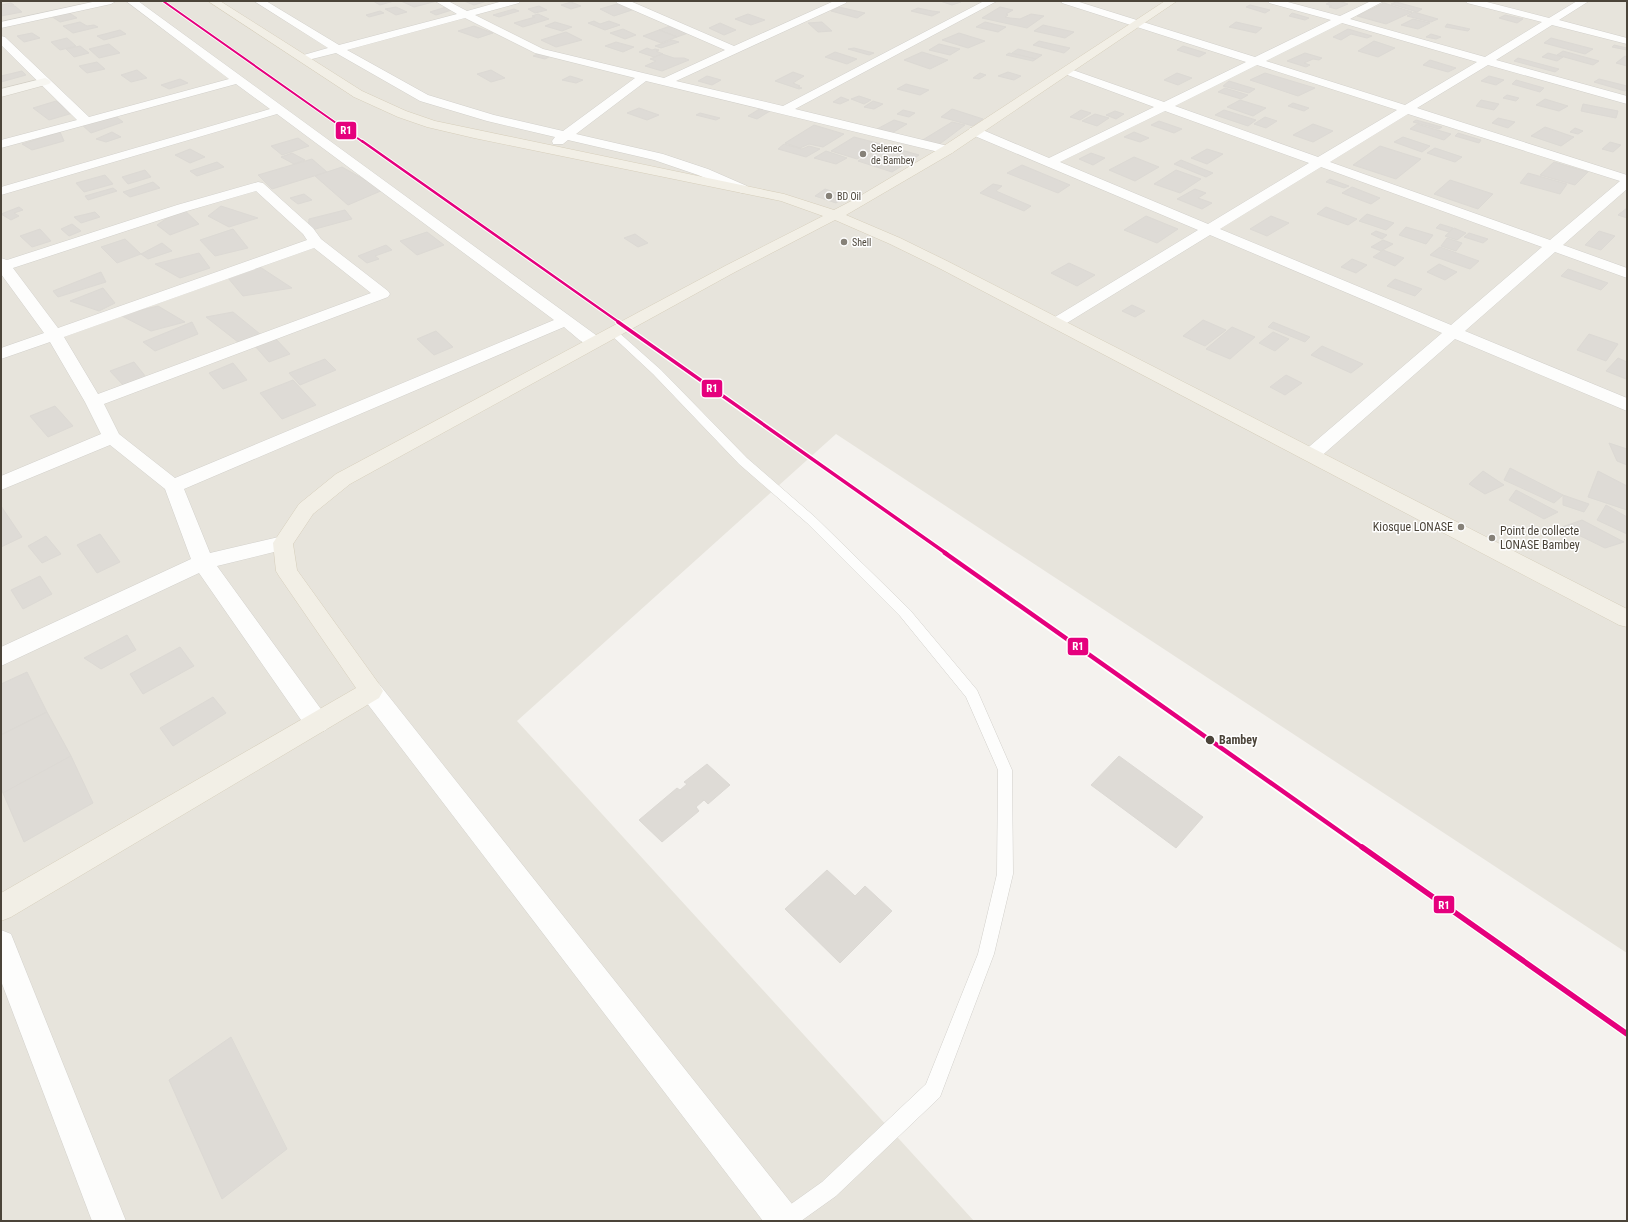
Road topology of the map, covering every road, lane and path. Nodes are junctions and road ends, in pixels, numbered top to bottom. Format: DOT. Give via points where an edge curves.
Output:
graph roads {
  1 [pos="111,1"];
  2 [pos="131,1"];
  3 [pos="213,1"];
  4 [pos="259,1"];
  5 [pos="440,1"];
  6 [pos="515,1"];
  7 [pos="621,1"];
  8 [pos="842,1"];
  9 [pos="992,1"];
  10 [pos="1066,1"];
  11 [pos="1172,1"];
  12 [pos="1273,1"];
  13 [pos="1379,1"];
  14 [pos="1471,1"];
  15 [pos="1584,1"];
  16 [pos="814,3"];
  17 [pos="826,8"];
  18 [pos="466,14"];
  19 [pos="1340,20"];
  20 [pos="1551,21"];
  21 [pos="1138,24"];
  22 [pos="1,26"];
  23 [pos="1,39"];
  24 [pos="1627,41"];
  25 [pos="337,49"];
  26 [pos="734,50"];
  27 [pos="304,58"];
  28 [pos="1256,61"];
  29 [pos="1486,61"];
  30 [pos="1066,71"];
  31 [pos="645,76"];
  32 [pos="238,80"];
  33 [pos="666,81"];
  34 [pos="45,82"];
  35 [pos="1,93"];
  36 [pos="1627,100"];
  37 [pos="1164,106"];
  38 [pos="1407,109"];
  39 [pos="279,110"];
  40 [pos="785,110"];
  41 [pos="86,121"];
  42 [pos="974,131"];
  43 [pos="566,135"];
  44 [pos="1,144"];
  45 [pos="546,149"];
  46 [pos="947,150"];
  47 [pos="1320,162"];
  48 [pos="1049,163"];
  49 [pos="1627,179"];
  50 [pos="1627,182"];
  51 [pos="742,189"];
  52 [pos="1,191"];
  53 [pos="835,215"];
  54 [pos="1208,230"];
  55 [pos="316,242"];
  56 [pos="1553,246"];
  57 [pos="2,266"];
  58 [pos="1627,273"];
  59 [pos="566,321"];
  60 [pos="1056,323"];
  61 [pos="613,332"];
  62 [pos="1453,332"];
  63 [pos="54,335"];
  64 [pos="594,342"];
  65 [pos="1,354"];
  66 [pos="94,402"];
  67 [pos="1627,405"];
  68 [pos="112,437"];
  69 [pos="1311,455"];
  70 [pos="1,482"];
  71 [pos="173,486"];
  72 [pos="283,543"];
  73 [pos="203,562"];
  74 [pos="1627,619"];
  75 [pos="1,656"];
  76 [pos="371,691"];
  77 [pos="317,723"];
  78 [pos="1,908"];
  79 [pos="1,944"];
  80 [pos="109,1221"];
  81 [pos="784,1221"];
  1 -- 22 [label="street"];
  2 -- 32 [label="street"];
  3 -- 27 [label="main road"];
  4 -- 25 [label="street"];
  5 -- 18 [label="street"];
  6 -- 18 [label="street"];
  7 -- 26 [label="street"];
  8 -- 17 [label="street"];
  9 -- 40 [label="street"];
  10 -- 21 [label="street"];
  11 -- 21 [label="main road"];
  12 -- 19 [label="street"];
  13 -- 19 [label="street"];
  14 -- 20 [label="street"];
  15 -- 20 [label="street"];
  16 -- 17 [label="street"];
  17 -- 26 [label="street"];
  18 -- 25 [label="street"];
  18 -- 31 [label="street" via="539,51"];
  19 -- 28 [label="street"];
  19 -- 29 [label="street"];
  20 -- 24 [label="street"];
  20 -- 29 [label="street"];
  21 -- 28 [label="street"];
  21 -- 30 [label="main road"];
  23 -- 34 [label="street"];
  25 -- 27 [label="street"];
  25 -- 43 [label="street" via="424,98 491,118"];
  26 -- 33 [label="street"];
  27 -- 45 [label="main road" via="358,94 402,114 431,124"];
  28 -- 37 [label="street"];
  28 -- 38 [label="street"];
  29 -- 36 [label="street"];
  29 -- 38 [label="street"];
  30 -- 37 [label="street"];
  30 -- 42 [label="main road"];
  31 -- 33 [label="street"];
  31 -- 43 [label="street"];
  32 -- 39 [label="street"];
  32 -- 41 [label="street"];
  33 -- 40 [label="street"];
  34 -- 35 [label="street"];
  34 -- 41 [label="street"];
  37 -- 47 [label="street"];
  37 -- 48 [label="street"];
  38 -- 47 [label="street"];
  38 -- 49 [label="street"];
  39 -- 52 [label="street"];
  39 -- 59 [label="street"];
  40 -- 46 [label="street"];
  41 -- 44 [label="street"];
  42 -- 46 [label="main road"];
  42 -- 48 [label="street"];
  43 -- 45 [label="street"];
  43 -- 51 [label="street" via="658,157 703,172"];
  45 -- 51 [label="main road"];
  46 -- 53 [label="main road"];
  47 -- 54 [label="street"];
  47 -- 56 [label="street"];
  48 -- 54 [label="street"];
  50 -- 56 [label="street"];
  51 -- 53 [label="main road" via="784,198"];
  53 -- 60 [label="main road" via="894,241"];
  53 -- 61 [label="main road"];
  54 -- 60 [label="street"];
  54 -- 62 [label="street"];
  55 -- 57 [label="street" via="308,231 258,186"];
  55 -- 63 [label="street"];
  55 -- 66 [label="street" via="382,294"];
  56 -- 58 [label="street"];
  56 -- 62 [label="street"];
  57 -- 63 [label="street"];
  59 -- 64 [label="street"];
  59 -- 71 [label="street"];
  60 -- 69 [label="main road"];
  61 -- 64 [label="main road"];
  61 -- 81 [label="lane" via="657,372 743,461 811,520 905,613 972,694 1005,770 1005,874 986,954 933,1090 829,1189"];
  62 -- 67 [label="street"];
  62 -- 69 [label="street"];
  63 -- 65 [label="street"];
  63 -- 66 [label="street"];
  64 -- 72 [label="main road" via="343,479 306,509"];
  66 -- 68 [label="street"];
  68 -- 70 [label="street"];
  68 -- 71 [label="street"];
  69 -- 74 [label="main road"];
  71 -- 73 [label="street"];
  72 -- 73 [label="street"];
  72 -- 76 [label="main road" via="287,571"];
  73 -- 75 [label="street"];
  73 -- 77 [label="street"];
  76 -- 77 [label="main road"];
  76 -- 81 [label="street"];
  77 -- 78 [label="main road"];
  79 -- 80 [label="street"];
}
